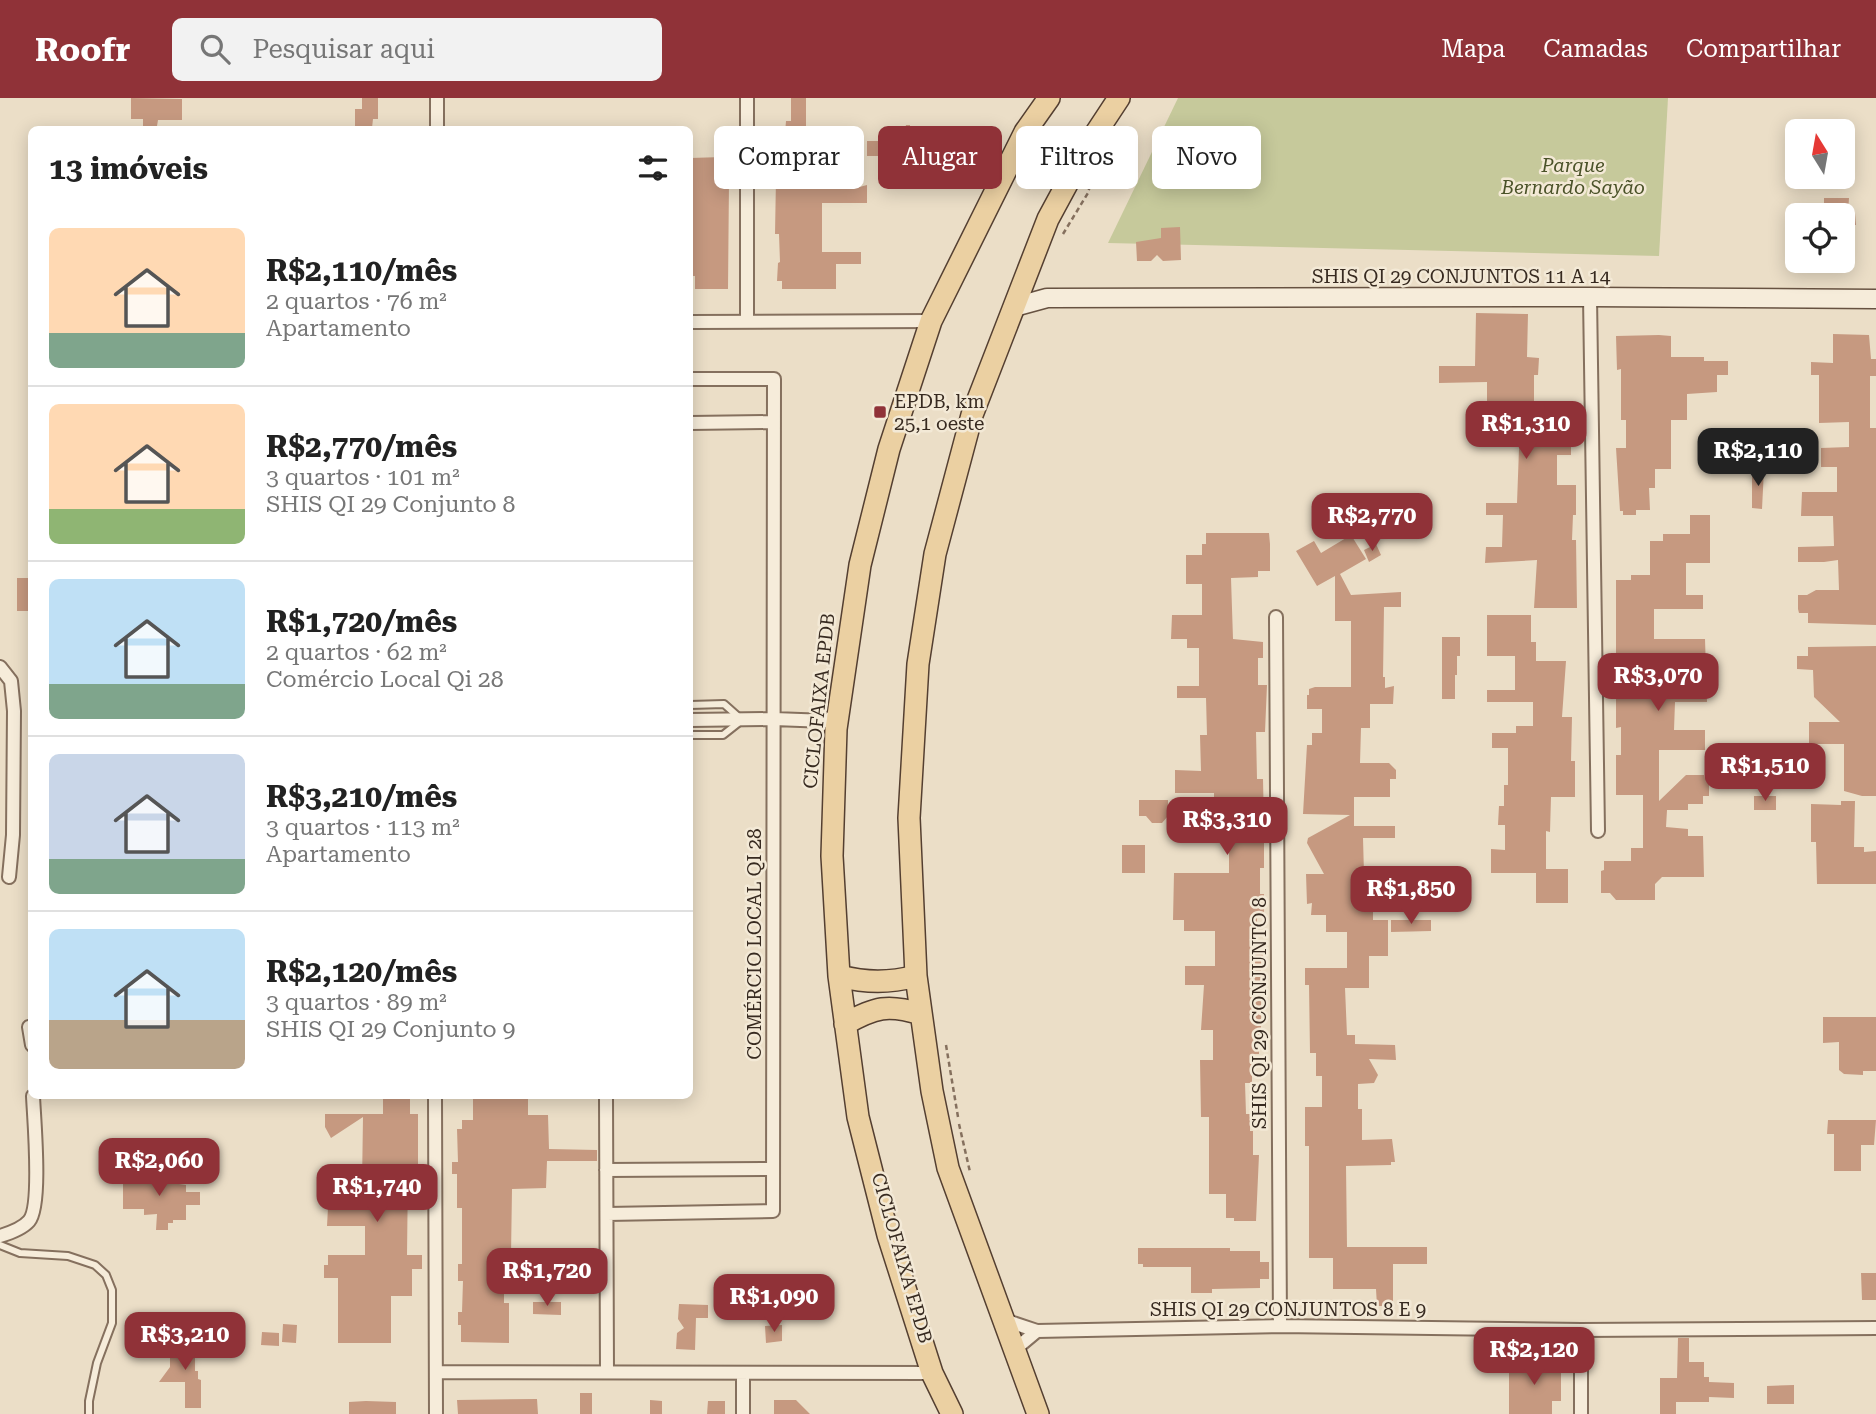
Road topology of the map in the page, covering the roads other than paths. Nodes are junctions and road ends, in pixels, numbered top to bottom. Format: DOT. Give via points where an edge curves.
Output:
graph roads {
  1 [pos="437,98"];
  2 [pos="747,98"];
  3 [pos="1049,98"];
  4 [pos="1119,98"];
  5 [pos="437,126"];
  6 [pos="1025,281"];
  7 [pos="1590,297"];
  8 [pos="1047,298"];
  9 [pos="1876,299"];
  10 [pos="1014,307"];
  11 [pos="931,321"];
  12 [pos="693,322"];
  13 [pos="747,322"];
  14 [pos="693,379"];
  15 [pos="774,422"];
  16 [pos="693,424"];
  17 [pos="1276,617"];
  18 [pos="0,667"];
  19 [pos="693,705"];
  20 [pos="774,719"];
  21 [pos="693,720"];
  22 [pos="743,720"];
  23 [pos="834,721"];
  24 [pos="693,735"];
  25 [pos="1598,831"];
  26 [pos="9,877"];
  27 [pos="839,976"];
  28 [pos="916,976"];
  29 [pos="921,1014"];
  30 [pos="845,1024"];
  31 [pos="33,1099"];
  32 [pos="435,1099"];
  33 [pos="606,1099"];
  34 [pos="773,1169"];
  35 [pos="606,1170"];
  36 [pos="607,1214"];
  37 [pos="0,1236"];
  38 [pos="0,1245"];
  39 [pos="1001,1318"];
  40 [pos="1280,1326"];
  41 [pos="1876,1328"];
  42 [pos="1581,1329"];
  43 [pos="1037,1331"];
  44 [pos="1013,1351"];
  45 [pos="436,1372"];
  46 [pos="607,1372"];
  47 [pos="743,1373"];
  48 [pos="932,1373"];
  49 [pos="89,1414"];
  50 [pos="436,1414"];
  51 [pos="743,1414"];
  52 [pos="953,1414"];
  53 [pos="1038,1414"];
  54 [pos="1581,1414"];
  1 -- 5 [label="street"];
  2 -- 13 [label="street"];
  3 -- 11 [label="main road" via="1025,132"];
  4 -- 6 [label="main road" via="1048,219"];
  6 -- 8 [label="street"];
  6 -- 10 [label="main road"];
  7 -- 8 [label="street, SHIS QI 29 CONJUNTOS 11 A 14"];
  7 -- 9 [label="street, SHIS QI 29 CONJUNTOS 11 A 14"];
  7 -- 25 [label="street"];
  8 -- 10 [label="street, SHIS QI 29 CONJUNTOS 11 A 14"];
  10 -- 28 [label="main road" via="972,415 935,554 918,664 909,818"];
  11 -- 13 [label="street"];
  11 -- 23 [label="main road" via="889,449 860,565"];
  12 -- 13 [label="street"];
  14 -- 15 [label="street, COMÉRCIO LOCAL QI 28" via="774,379"];
  15 -- 16 [label="street"];
  15 -- 20 [label="street, COMÉRCIO LOCAL QI 28"];
  17 -- 40 [label="street, SHIS QI 29 CONJUNTO 8"];
  18 -- 26 [label="street" via="11,681 14,712"];
  19 -- 22 [label="lane" via="724,704"];
  20 -- 22 [label="street"];
  20 -- 23 [label="street"];
  20 -- 34 [label="street, COMÉRCIO LOCAL QI 28"];
  21 -- 22 [label="street"];
  22 -- 24 [label="lane" via="723,735"];
  23 -- 27 [label="main road" via="832,856"];
  27 -- 28 [label="main road" via="873,982"];
  27 -- 30 [label="main road"];
  28 -- 29 [label="main road"];
  29 -- 30 [label="main road" via="883,1008"];
  29 -- 39 [label="main road" via="948,1168"];
  30 -- 48 [label="main road" via="858,1117 888,1235"];
  31 -- 37 [label="street" via="36,1203 28,1222"];
  32 -- 45 [label="street"];
  33 -- 35 [label="street"];
  34 -- 35 [label="street"];
  34 -- 36 [label="street, COMÉRCIO LOCAL QI 28" via="774,1211"];
  35 -- 36 [label="street"];
  36 -- 46 [label="street"];
  38 -- 49 [label="lane" via="20,1253 68,1256 95,1265 106,1275 112,1290 112,1323 97,1363"];
  39 -- 43 [label="street, SHIS QI 29 CONJUNTOS 8 E 9"];
  39 -- 44 [label="main road"];
  40 -- 42 [label="street, SHIS QI 29 CONJUNTOS 8 E 9"];
  40 -- 43 [label="street, SHIS QI 29 CONJUNTOS 8 E 9"];
  41 -- 42 [label="street, SHIS QI 29 CONJUNTOS 8 E 9"];
  42 -- 54 [label="street"];
  43 -- 44 [label="street"];
  44 -- 53 [label="main road"];
  45 -- 46 [label="street"];
  45 -- 50 [label="street"];
  46 -- 47 [label="street"];
  47 -- 48 [label="street"];
  47 -- 51 [label="street"];
  48 -- 52 [label="main road"];
}
